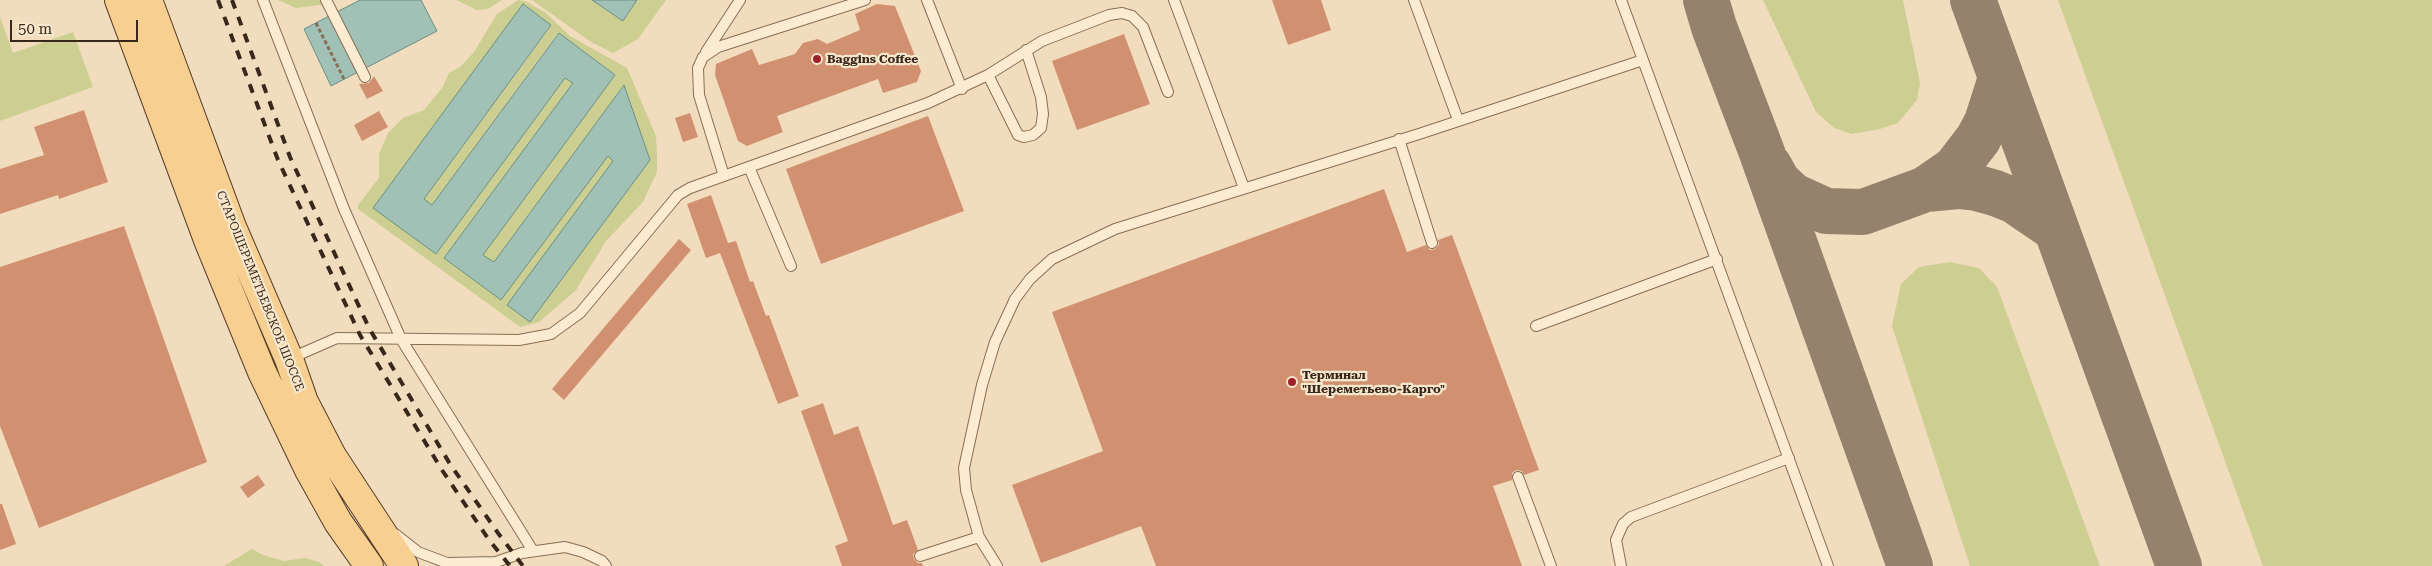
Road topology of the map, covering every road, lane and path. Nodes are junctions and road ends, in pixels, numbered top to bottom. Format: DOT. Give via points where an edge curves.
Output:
graph roads {
  1 [pos="120,0"];
  2 [pos="148,0"];
  3 [pos="263,0"];
  4 [pos="326,0"];
  5 [pos="740,0"];
  6 [pos="865,0"];
  7 [pos="927,0"];
  8 [pos="1174,0"];
  9 [pos="1414,0"];
  10 [pos="1621,0"];
  11 [pos="316,23"];
  12 [pos="1026,50"];
  13 [pos="703,57"];
  14 [pos="1643,60"];
  15 [pos="988,75"];
  16 [pos="365,77"];
  17 [pos="344,79"];
  18 [pos="962,89"];
  19 [pos="1168,92"];
  20 [pos="1458,120"];
  21 [pos="1399,139"];
  22 [pos="749,167"];
  23 [pos="724,176"];
  24 [pos="1244,188"];
  25 [pos="1432,243"];
  26 [pos="1717,259"];
  27 [pos="791,266"];
  28 [pos="1536,326"];
  29 [pos="401,339"];
  30 [pos="289,359"];
  31 [pos="1789,458"];
  32 [pos="1518,477"];
  33 [pos="362,504"];
  34 [pos="979,536"];
  35 [pos="533,551"];
  36 [pos="920,556"];
  37 [pos="495,564"];
  38 [pos="369,566"];
  39 [pos="404,566"];
  40 [pos="606,566"];
  41 [pos="997,566"];
  42 [pos="1551,566"];
  43 [pos="1621,566"];
  44 [pos="1828,566"];
  1 -- 38 [label="main road" via="262,372 309,470 338,522"];
  2 -- 30 [label="main road, СТАРОШЕРЕМЕТЬЕВСКОЕ ШОССЕ" via="232,227"];
  3 -- 29 [label="lane" via="344,209"];
  4 -- 16 [label="lane"];
  5 -- 13 [label="lane"];
  6 -- 13 [label="lane" via="718,47"];
  7 -- 18 [label="lane"];
  8 -- 24 [label="lane"];
  9 -- 20 [label="lane"];
  10 -- 14 [label="lane"];
  11 -- 17 [label="path"];
  12 -- 15 [label="lane"];
  12 -- 15 [label="lane" via="1043,114 1041,128 1033,136 1018,135"];
  12 -- 19 [label="lane" via="1122,13 1132,16 1143,27"];
  13 -- 23 [label="lane" via="698,68 699,94"];
  14 -- 20 [label="lane"];
  14 -- 26 [label="lane"];
  15 -- 18 [label="lane"];
  18 -- 22 [label="lane"];
  20 -- 21 [label="lane"];
  21 -- 24 [label="lane"];
  21 -- 25 [label="lane"];
  22 -- 23 [label="lane"];
  22 -- 27 [label="lane"];
  23 -- 29 [label="lane" via="678,195 580,313 551,334 519,340"];
  24 -- 34 [label="lane" via="1115,229 1052,258 1030,279 1015,299 995,342 964,468 966,490"];
  26 -- 28 [label="lane"];
  26 -- 31 [label="lane"];
  29 -- 30 [label="lane" via="337,338"];
  29 -- 35 [label="lane"];
  30 -- 33 [label="main road, СТАРОШЕРЕМЕТЬЕВСКОЕ ШОССЕ" via="308,410"];
  31 -- 43 [label="lane" via="1631,517 1623,524 1616,540"];
  31 -- 44 [label="lane"];
  32 -- 42 [label="lane"];
  33 -- 37 [label="lane" via="398,537 431,558 458,564"];
  33 -- 39 [label="main road, СТАРОШЕРЕМЕТЬЕВСКОЕ ШОССЕ"];
  34 -- 36 [label="lane"];
  34 -- 41 [label="lane"];
  35 -- 37 [label="lane"];
  35 -- 40 [label="lane" via="565,547 583,552"];
}
